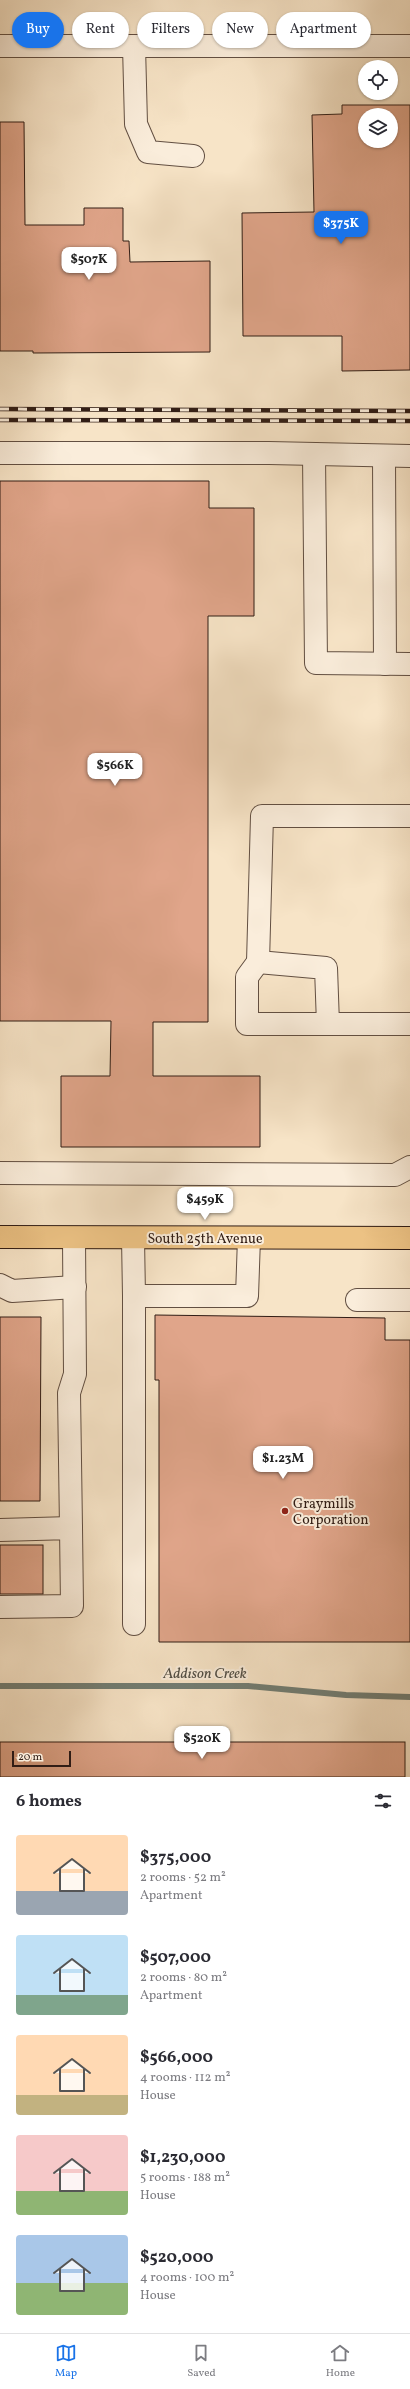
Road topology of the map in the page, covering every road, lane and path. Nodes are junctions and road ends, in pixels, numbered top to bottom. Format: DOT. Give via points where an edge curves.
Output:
graph roads {
  1 [pos="0,46"];
  2 [pos="134,46"];
  3 [pos="410,46"];
  4 [pos="193,156"];
  5 [pos="0,453"];
  6 [pos="314,454"];
  7 [pos="384,456"];
  8 [pos="410,456"];
  9 [pos="385,664"];
  10 [pos="410,664"];
  11 [pos="410,816"];
  12 [pos="258,962"];
  13 [pos="328,1024"];
  14 [pos="410,1024"];
  15 [pos="410,1167"];
  16 [pos="0,1174"];
  17 [pos="0,1237"];
  18 [pos="74,1238"];
  19 [pos="133,1238"];
  20 [pos="249,1238"];
  21 [pos="410,1238"];
  22 [pos="0,1285"];
  23 [pos="75,1287"];
  24 [pos="134,1296"];
  25 [pos="357,1300"];
  26 [pos="410,1300"];
  27 [pos="71,1528"];
  28 [pos="0,1530"];
  29 [pos="0,1607"];
  30 [pos="134,1624"];
  1 -- 2 [label="street"];
  2 -- 3 [label="street"];
  2 -- 4 [label="street" via="136,124 148,152"];
  5 -- 6 [label="street"];
  6 -- 7 [label="street"];
  6 -- 9 [label="street" via="316,663"];
  7 -- 8 [label="street"];
  7 -- 9 [label="street"];
  9 -- 10 [label="street"];
  11 -- 12 [label="street" via="262,816"];
  12 -- 13 [label="street" via="326,968"];
  12 -- 13 [label="street" via="247,978 247,1024"];
  13 -- 14 [label="street"];
  15 -- 16 [label="street" via="396,1175"];
  17 -- 18 [label="main road, South 25th Avenue"];
  18 -- 19 [label="main road, South 25th Avenue"];
  18 -- 23 [label="street"];
  19 -- 20 [label="main road, South 25th Avenue"];
  19 -- 24 [label="street"];
  20 -- 21 [label="main road, South 25th Avenue"];
  20 -- 24 [label="street" via="247,1296"];
  22 -- 23 [label="street" via="12,1291"];
  23 -- 27 [label="street" via="75,1374 69,1393"];
  24 -- 30 [label="street"];
  25 -- 26 [label="street"];
  27 -- 28 [label="street"];
  27 -- 29 [label="street" via="72,1606"];
}
